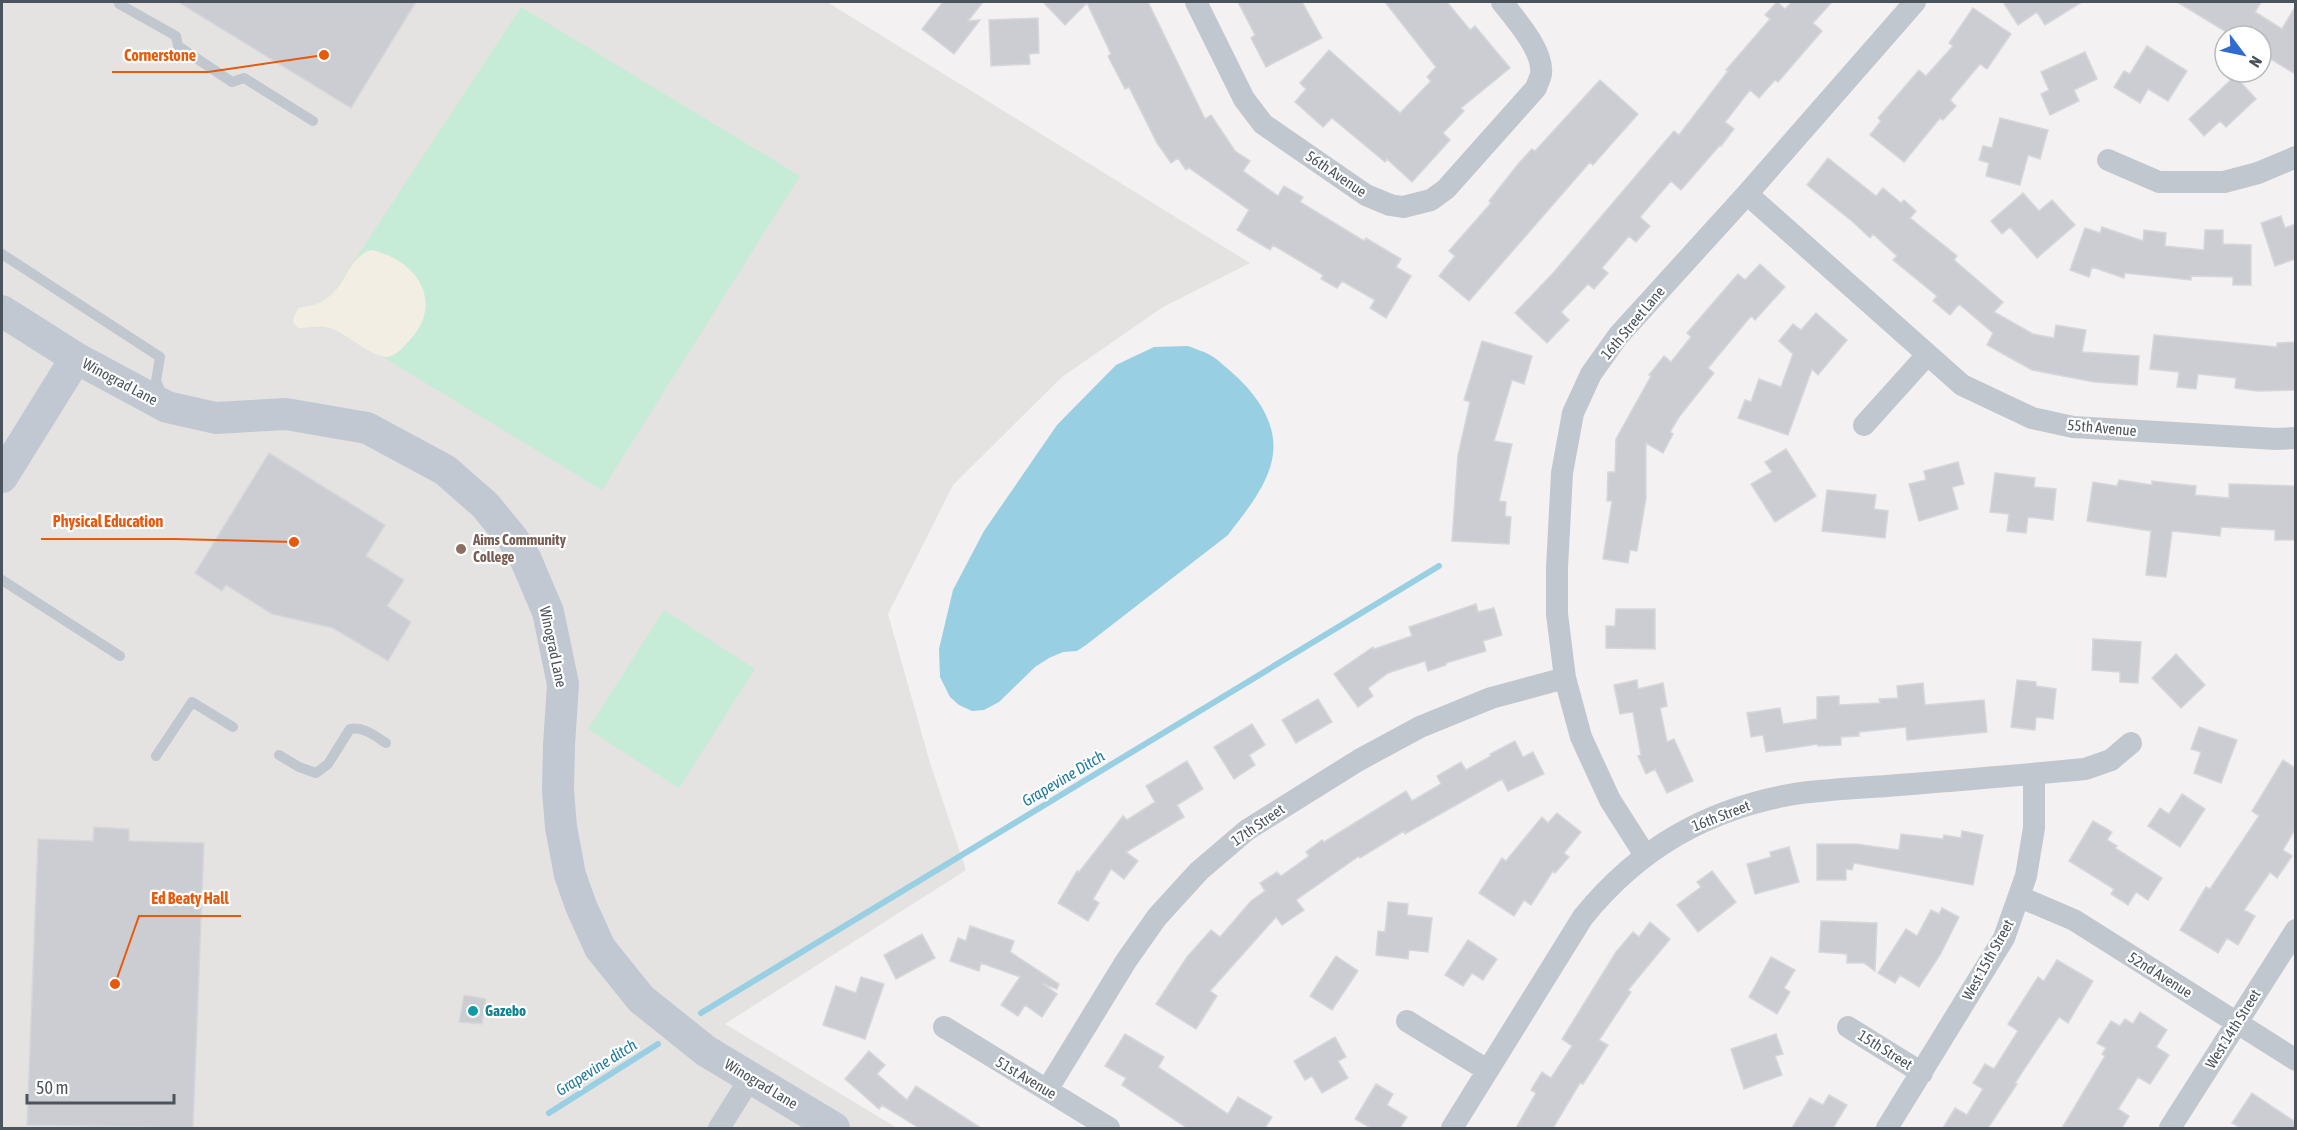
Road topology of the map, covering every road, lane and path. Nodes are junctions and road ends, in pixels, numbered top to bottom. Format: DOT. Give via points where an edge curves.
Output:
graph roads {
  1 [pos="1196,2"];
  2 [pos="1502,2"];
  3 [pos="1915,2"];
  4 [pos="119,4"];
  5 [pos="313,120"];
  6 [pos="2295,157"];
  7 [pos="2108,160"];
  8 [pos="1747,194"];
  9 [pos="2,254"];
  10 [pos="2,311"];
  11 [pos="1927,355"];
  12 [pos="76,358"];
  13 [pos="167,407"];
  14 [pos="1864,425"];
  15 [pos="2295,438"];
  16 [pos="2,477"];
  17 [pos="2,580"];
  18 [pos="120,657"];
  19 [pos="1565,678"];
  20 [pos="233,727"];
  21 [pos="386,743"];
  22 [pos="2131,743"];
  23 [pos="279,755"];
  24 [pos="156,756"];
  25 [pos="2034,774"];
  26 [pos="1645,855"];
  27 [pos="2020,897"];
  28 [pos="2295,930"];
  29 [pos="1407,1021"];
  30 [pos="2236,1024"];
  31 [pos="944,1027"];
  32 [pos="1848,1027"];
  33 [pos="2295,1060"];
  34 [pos="1487,1070"];
  35 [pos="1922,1073"];
  36 [pos="751,1077"];
  37 [pos="1047,1090"];
  38 [pos="719,1128"];
  39 [pos="834,1128"];
  40 [pos="1109,1128"];
  41 [pos="1452,1128"];
  42 [pos="1887,1128"];
  43 [pos="2170,1128"];
  1 -- 2 [label="street, 56th Avenue" via="1244,99 1263,124 1366,195 1403,207 1431,200 1446,189 1536,88 1541,74 1539,58"];
  3 -- 8 [label="street, 16th Street Lane"];
  4 -- 5 [label="lane" via="176,36 178,46 232,82 244,78"];
  6 -- 7 [label="street" via="2224,182 2159,182"];
  8 -- 11 [label="street, 55th Avenue"];
  8 -- 19 [label="street, 16th Street Lane" via="1618,336 1591,374 1573,413 1562,473 1557,567 1557,614"];
  9 -- 13 [label="lane" via="160,357 156,381"];
  10 -- 12 [label="street, Winograd Lane"];
  11 -- 14 [label="street"];
  11 -- 15 [label="street, 55th Avenue" via="1962,385 2032,418 2088,428"];
  12 -- 13 [label="street, Winograd Lane"];
  12 -- 16 [label="street"];
  13 -- 36 [label="street, Winograd Lane" via="216,418 286,414 367,429 445,470 485,505 526,560 548,612 563,684 558,791 561,827 570,875 585,917 600,948 641,999 706,1051"];
  17 -- 18 [label="lane"];
  19 -- 26 [label="street, 16th Street Lane" via="1581,737 1605,790"];
  19 -- 37 [label="street, 17th Street" via="1491,698 1420,727 1247,830 1199,871 1157,917"];
  20 -- 24 [label="lane" via="192,702"];
  21 -- 23 [label="lane" via="364,730 350,729 327,764 316,772"];
  22 -- 25 [label="street, 16th Street" via="2111,760 2085,769"];
  25 -- 26 [label="street, 16th Street" via="1785,796 1743,805 1692,826"];
  25 -- 27 [label="street, West 15th Street" via="2034,828"];
  26 -- 34 [label="street, 16th Street" via="1583,917"];
  27 -- 30 [label="street, 52nd Avenue" via="2074,920"];
  27 -- 35 [label="street, West 15th Street" via="2004,938"];
  28 -- 30 [label="street, West 14th Street"];
  29 -- 34 [label="street"];
  30 -- 33 [label="street, 52nd Avenue"];
  30 -- 43 [label="street, West 14th Street"];
  31 -- 37 [label="street, 51st Avenue"];
  32 -- 35 [label="street, 15th Street"];
  34 -- 41 [label="street, 16th Street"];
  35 -- 42 [label="street, West 15th Street"];
  36 -- 38 [label="street"];
  36 -- 39 [label="street, Winograd Lane"];
  37 -- 40 [label="street, 51st Avenue"];
}
